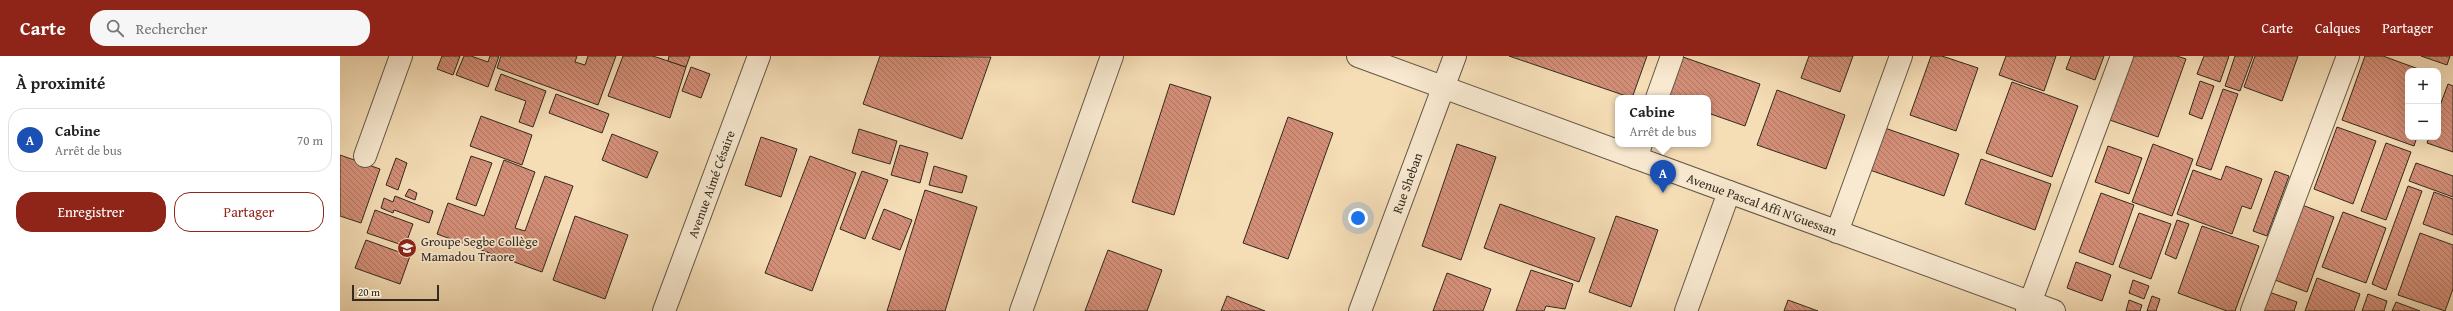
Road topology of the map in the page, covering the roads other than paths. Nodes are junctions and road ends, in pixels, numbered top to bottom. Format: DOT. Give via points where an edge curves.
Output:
graph roads {
  1 [pos="401,56"];
  2 [pos="759,56"];
  3 [pos="1112,56"];
  4 [pos="1358,56"];
  5 [pos="1455,56"];
  6 [pos="1672,56"];
  7 [pos="1901,56"];
  8 [pos="2122,56"];
  9 [pos="2348,56"];
  10 [pos="1443,87"];
  11 [pos="1658,95"];
  12 [pos="1615,143"];
  13 [pos="1626,147"];
  14 [pos="1638,151"];
  15 [pos="365,156"];
  16 [pos="1729,192"];
  17 [pos="1837,232"];
  18 [pos="2029,307"];
  19 [pos="664,311"];
  20 [pos="1021,311"];
  21 [pos="1360,311"];
  22 [pos="1686,311"];
  23 [pos="2054,311"];
  24 [pos="2252,311"];
  1 -- 15 [label="street"];
  2 -- 19 [label="street, Avenue Aimé Césaire"];
  3 -- 20 [label="street"];
  4 -- 10 [label="street, Avenue Pascal Affi N'Guessan"];
  5 -- 10 [label="street, Rue Sheban"];
  6 -- 11 [label="street"];
  7 -- 17 [label="street"];
  8 -- 18 [label="street"];
  9 -- 24 [label="street"];
  10 -- 12 [label="street, Avenue Pascal Affi N'Guessan"];
  10 -- 21 [label="street, Rue Sheban"];
  13 -- 14 [label="street, Avenue Pascal Affi N'Guessan"];
  14 -- 16 [label="street, Avenue Pascal Affi N'Guessan"];
  16 -- 17 [label="street, Avenue Pascal Affi N'Guessan"];
  16 -- 22 [label="street"];
  17 -- 18 [label="street, Avenue Pascal Affi N'Guessan"];
  18 -- 23 [label="street, Avenue Pascal Affi N'Guessan"];
}
